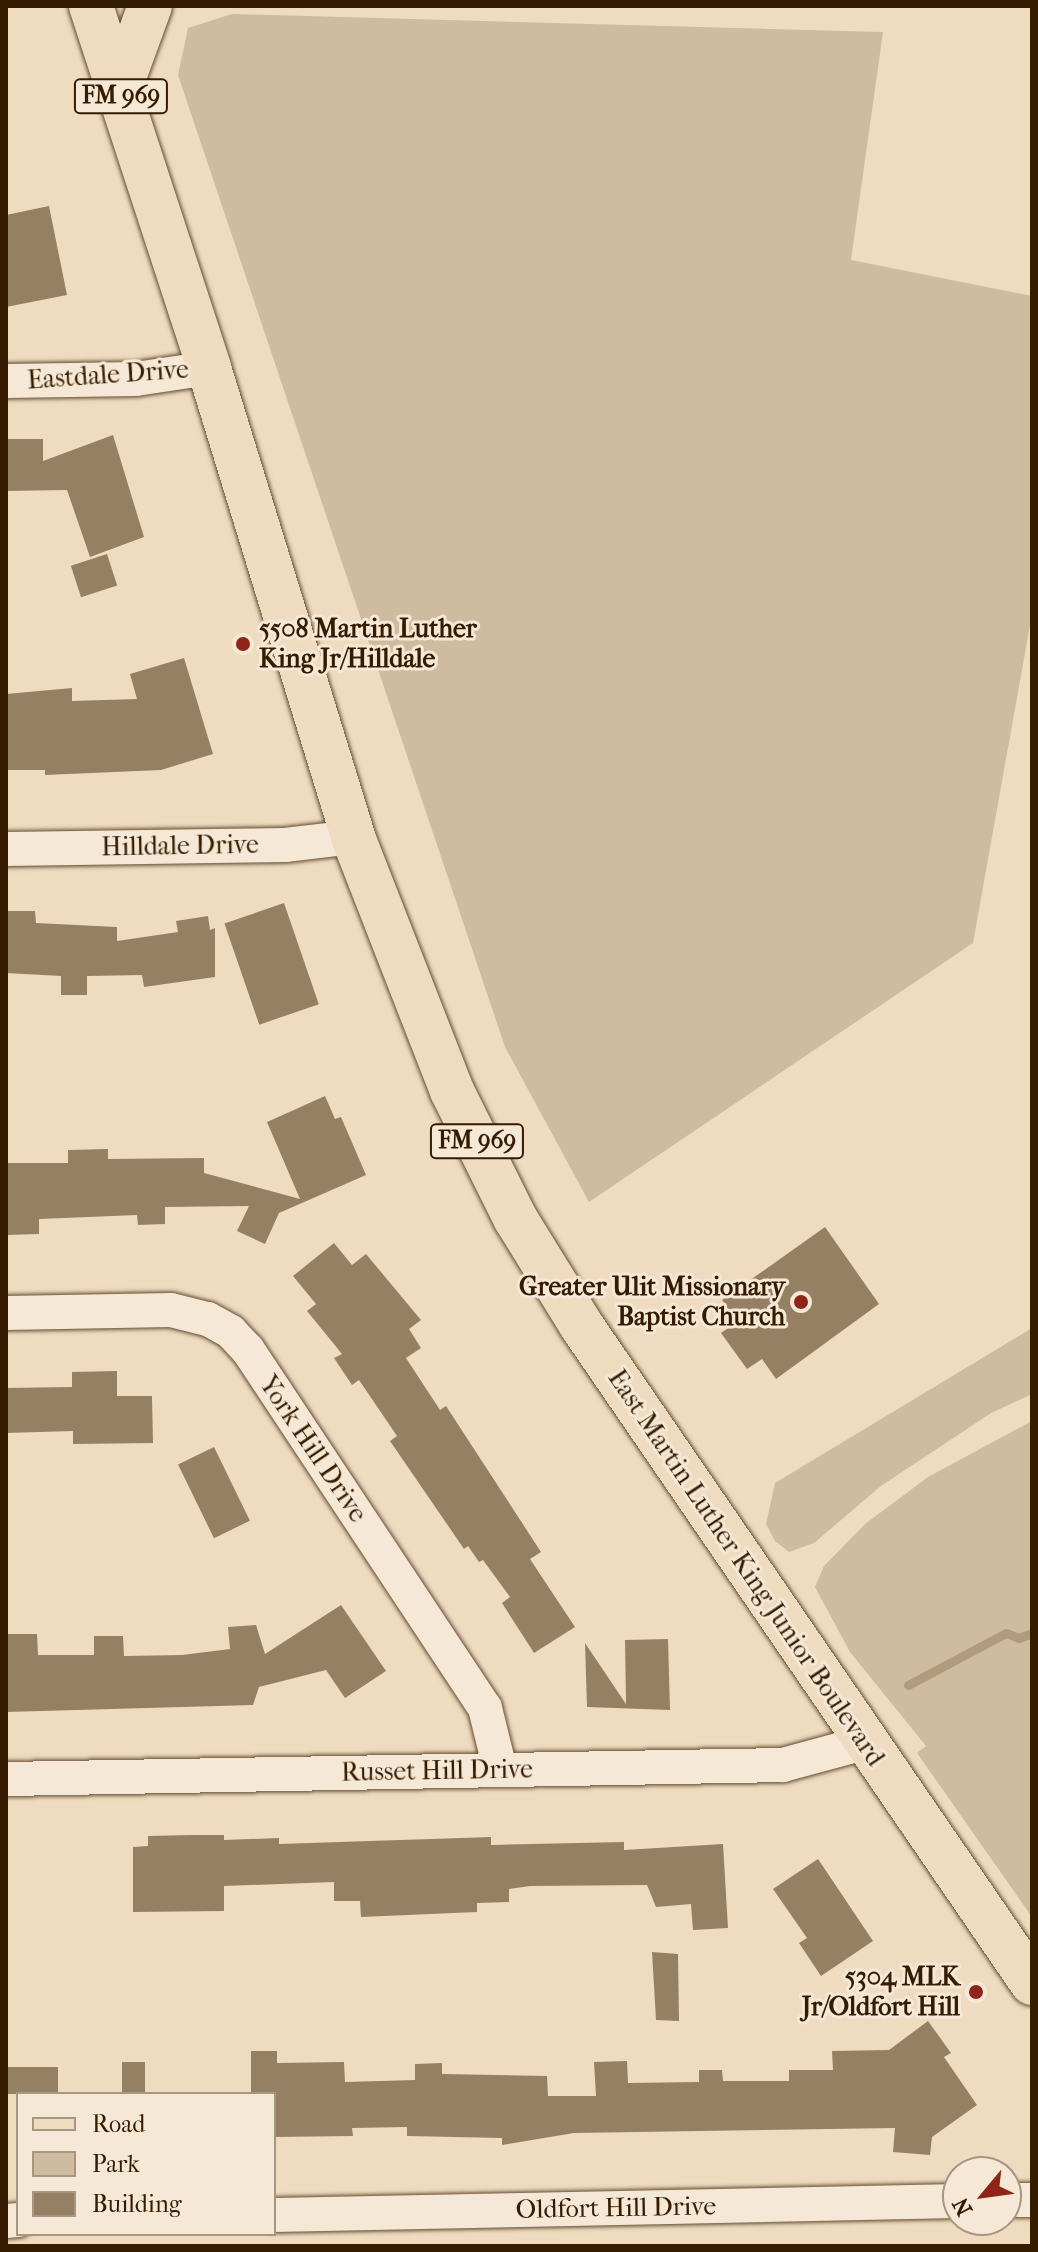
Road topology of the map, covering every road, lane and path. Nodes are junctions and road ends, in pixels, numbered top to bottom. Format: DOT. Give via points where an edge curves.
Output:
graph roads {
  1 [pos="91,6"];
  2 [pos="150,6"];
  3 [pos="119,91"];
  4 [pos="209,368"];
  5 [pos="6,381"];
  6 [pos="353,837"];
  7 [pos="6,849"];
  8 [pos="6,1313"];
  9 [pos="864,1743"];
  10 [pos="500,1769"];
  11 [pos="6,1779"];
  12 [pos="1032,1983"];
  13 [pos="942,2201"];
  14 [pos="276,2215"];
  1 -- 3 [label="main road, East Martin Luther King Junior Boulevard / FM 969"];
  2 -- 3 [label="main road"];
  3 -- 4 [label="main road, East Martin Luther King Junior Boulevard / FM 969"];
  4 -- 5 [label="street, Eastdale Drive" via="136,379"];
  4 -- 6 [label="main road, East Martin Luther King Junior Boulevard / FM 969"];
  6 -- 7 [label="street, Hilldale Drive" via="285,845"];
  6 -- 9 [label="main road, East Martin Luther King Junior Boulevard / FM 969" via="452,1091 515,1218 581,1325"];
  8 -- 10 [label="street, York Hill Drive" via="171,1310 208,1319 231,1332 248,1350 485,1708"];
  9 -- 10 [label="street, Russet Hill Drive" via="783,1765"];
  9 -- 12 [label="main road, East Martin Luther King Junior Boulevard / FM 969"];
  10 -- 11 [label="street, Russet Hill Drive"];
  13 -- 14 [label="street, Oldfort Hill Drive"];
}
